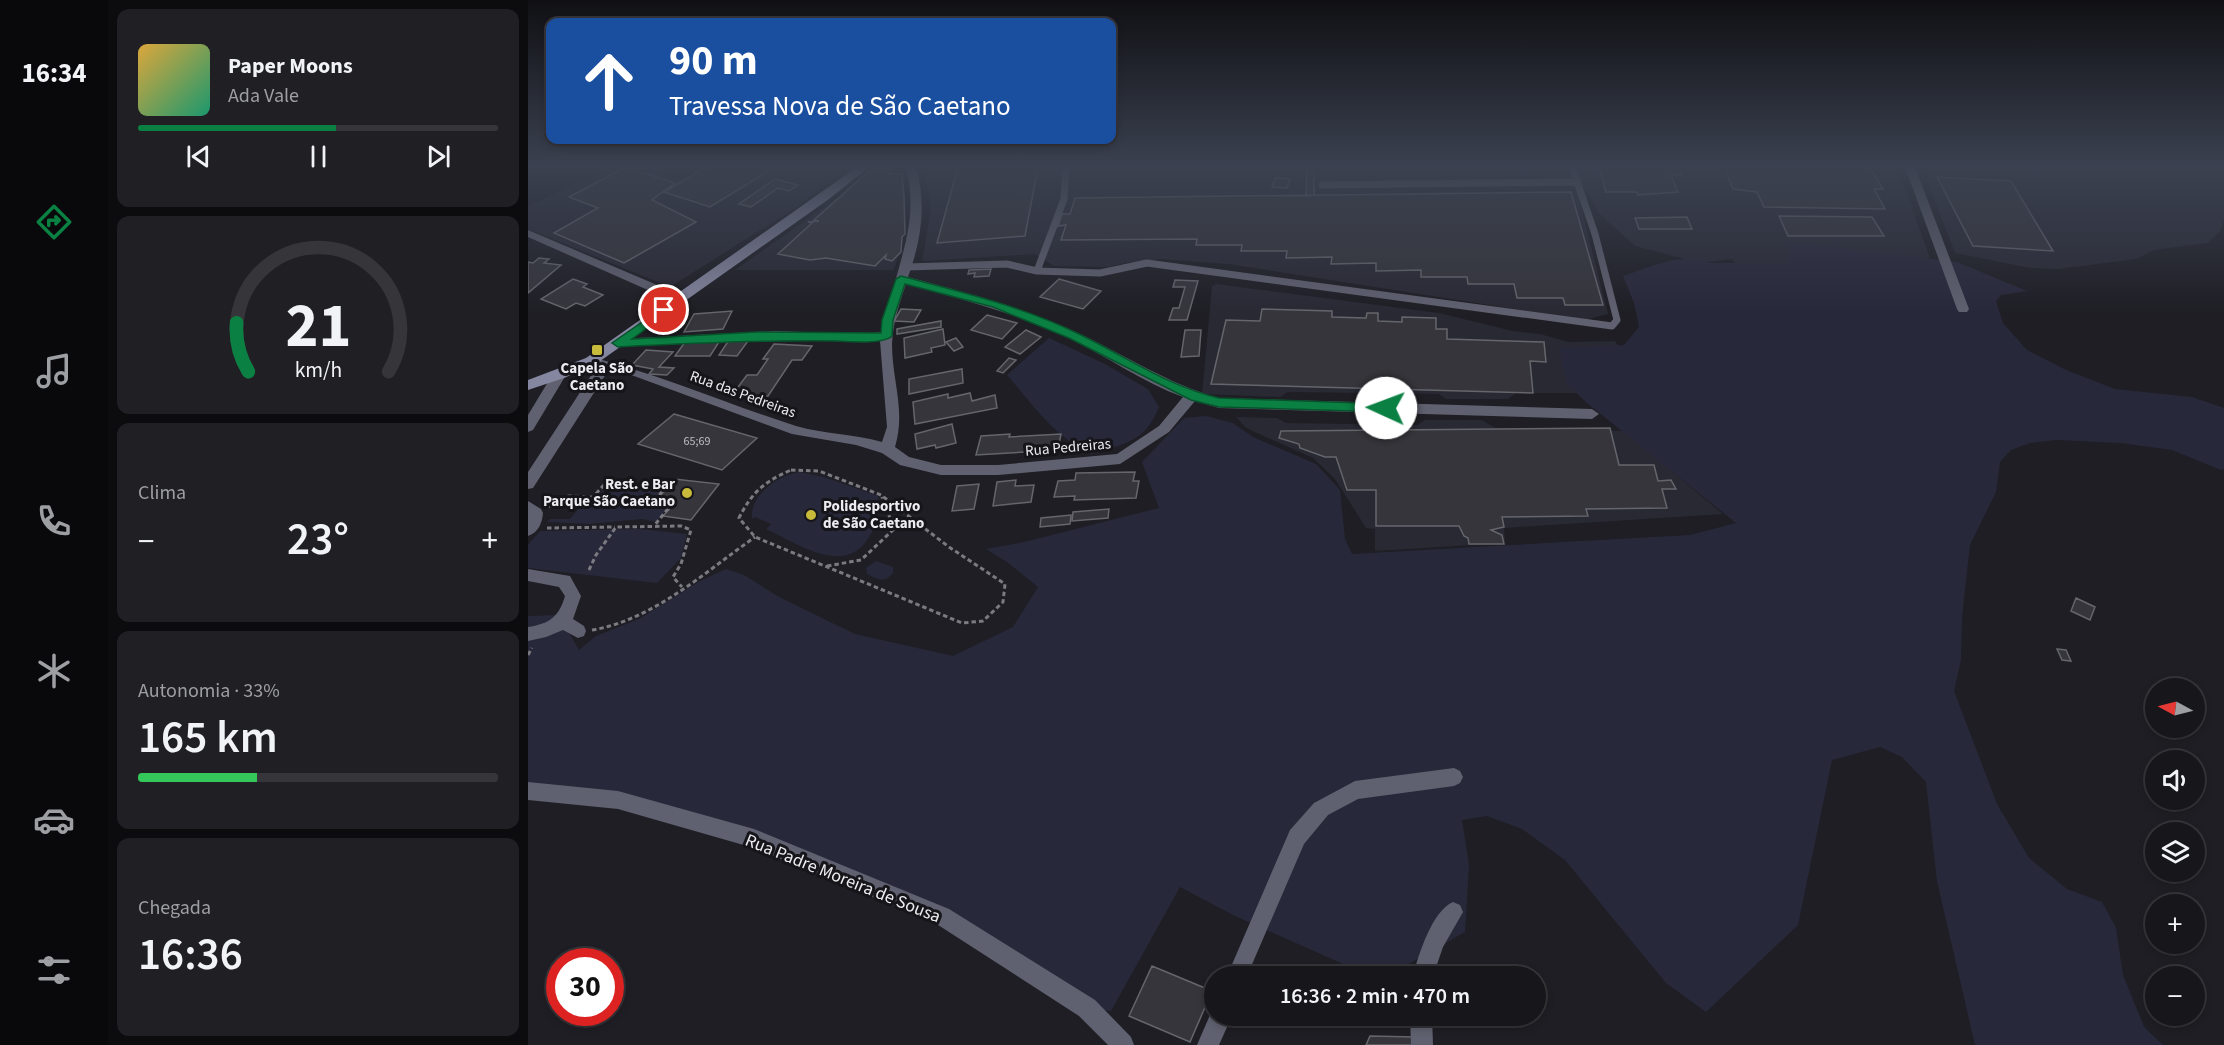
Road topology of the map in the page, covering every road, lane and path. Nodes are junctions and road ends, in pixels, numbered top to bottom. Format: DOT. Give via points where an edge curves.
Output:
graph roads {
  1 [pos="796,216"];
  2 [pos="916,216"];
  3 [pos="1058,216"];
  4 [pos="1589,216"];
  5 [pos="1928,216"];
  6 [pos="528,233"];
  7 [pos="1037,271"];
  8 [pos="904,273"];
  9 [pos="679,299"];
  10 [pos="1963,309"];
  11 [pos="886,336"];
  12 [pos="618,343"];
  13 [pos="591,361"];
  14 [pos="559,375"];
  15 [pos="528,385"];
  16 [pos="1191,396"];
  17 [pos="1592,414"];
  18 [pos="528,427"];
  19 [pos="886,449"];
  20 [pos="528,484"];
  21 [pos="881,495"];
  22 [pos="533,519"];
  23 [pos="654,526"];
  24 [pos="616,527"];
  25 [pos="755,537"];
  26 [pos="825,566"];
  27 [pos="589,570"];
  28 [pos="528,575"];
  29 [pos="682,587"];
  30 [pos="563,621"];
  31 [pos="578,631"];
  32 [pos="528,634"];
  33 [pos="1454,777"];
  34 [pos="528,791"];
  35 [pos="1453,912"];
  36 [pos="1241,966"];
  37 [pos="1426,966"];
  38 [pos="1217,1026"];
  39 [pos="1421,1026"];
  40 [pos="1124,1045"];
  41 [pos="1208,1045"];
  42 [pos="1422,1045"];
  1 -- 9 [label="main road"];
  2 -- 8 [label="street"];
  3 -- 7 [label="lane"];
  4 -- 7 [label="lane" via="1617,320 1612,326 1148,263 1100,273"];
  5 -- 10 [label="street"];
  6 -- 9 [label="street"];
  7 -- 8 [label="lane" via="1007,264"];
  8 -- 11 [label="street"];
  8 -- 16 [label="street" via="1073,335"];
  9 -- 12 [label="main road"];
  11 -- 12 [label="street" via="719,337"];
  11 -- 19 [label="street" via="894,427"];
  12 -- 13 [label="main road"];
  13 -- 14 [label="main road"];
  13 -- 19 [label="street, Rua das Pedreiras" via="638,373 797,431"];
  13 -- 20 [label="street" via="599,374"];
  14 -- 15 [label="main road"];
  14 -- 18 [label="street"];
  16 -- 17 [label="street" via="1219,403"];
  16 -- 19 [label="street, Rua Pedreiras" via="1164,429 1120,459 998,471 941,470 905,461"];
  21 -- 25 [label="path" via="819,471 791,470 770,479 749,498 739,518"];
  21 -- 26 [label="path" via="894,528 861,560"];
  21 -- 26 [label="path" via="1005,584 1003,602 983,621 962,623"];
  22 -- 23 [label="path" via="567,496 593,497 604,484 664,489 653,503 671,505"];
  22 -- 24 [label="path"];
  23 -- 24 [label="path"];
  23 -- 29 [label="path" via="691,530 673,577"];
  24 -- 27 [label="path"];
  25 -- 26 [label="path"];
  25 -- 29 [label="path"];
  28 -- 30 [label="street" via="564,581 569,586 573,596"];
  29 -- 31 [label="path" via="638,616 604,630"];
  30 -- 31 [label="street"];
  30 -- 32 [label="street"];
  33 -- 36 [label="street" via="1355,790 1321,809 1297,837"];
  34 -- 40 [label="street, Rua Padre Moreira de Sousa" via="618,800 754,839 942,916 1087,1008"];
  35 -- 37 [label="street" via="1434,942"];
  38 -- 41 [label="street"];
  39 -- 42 [label="street"];
}
